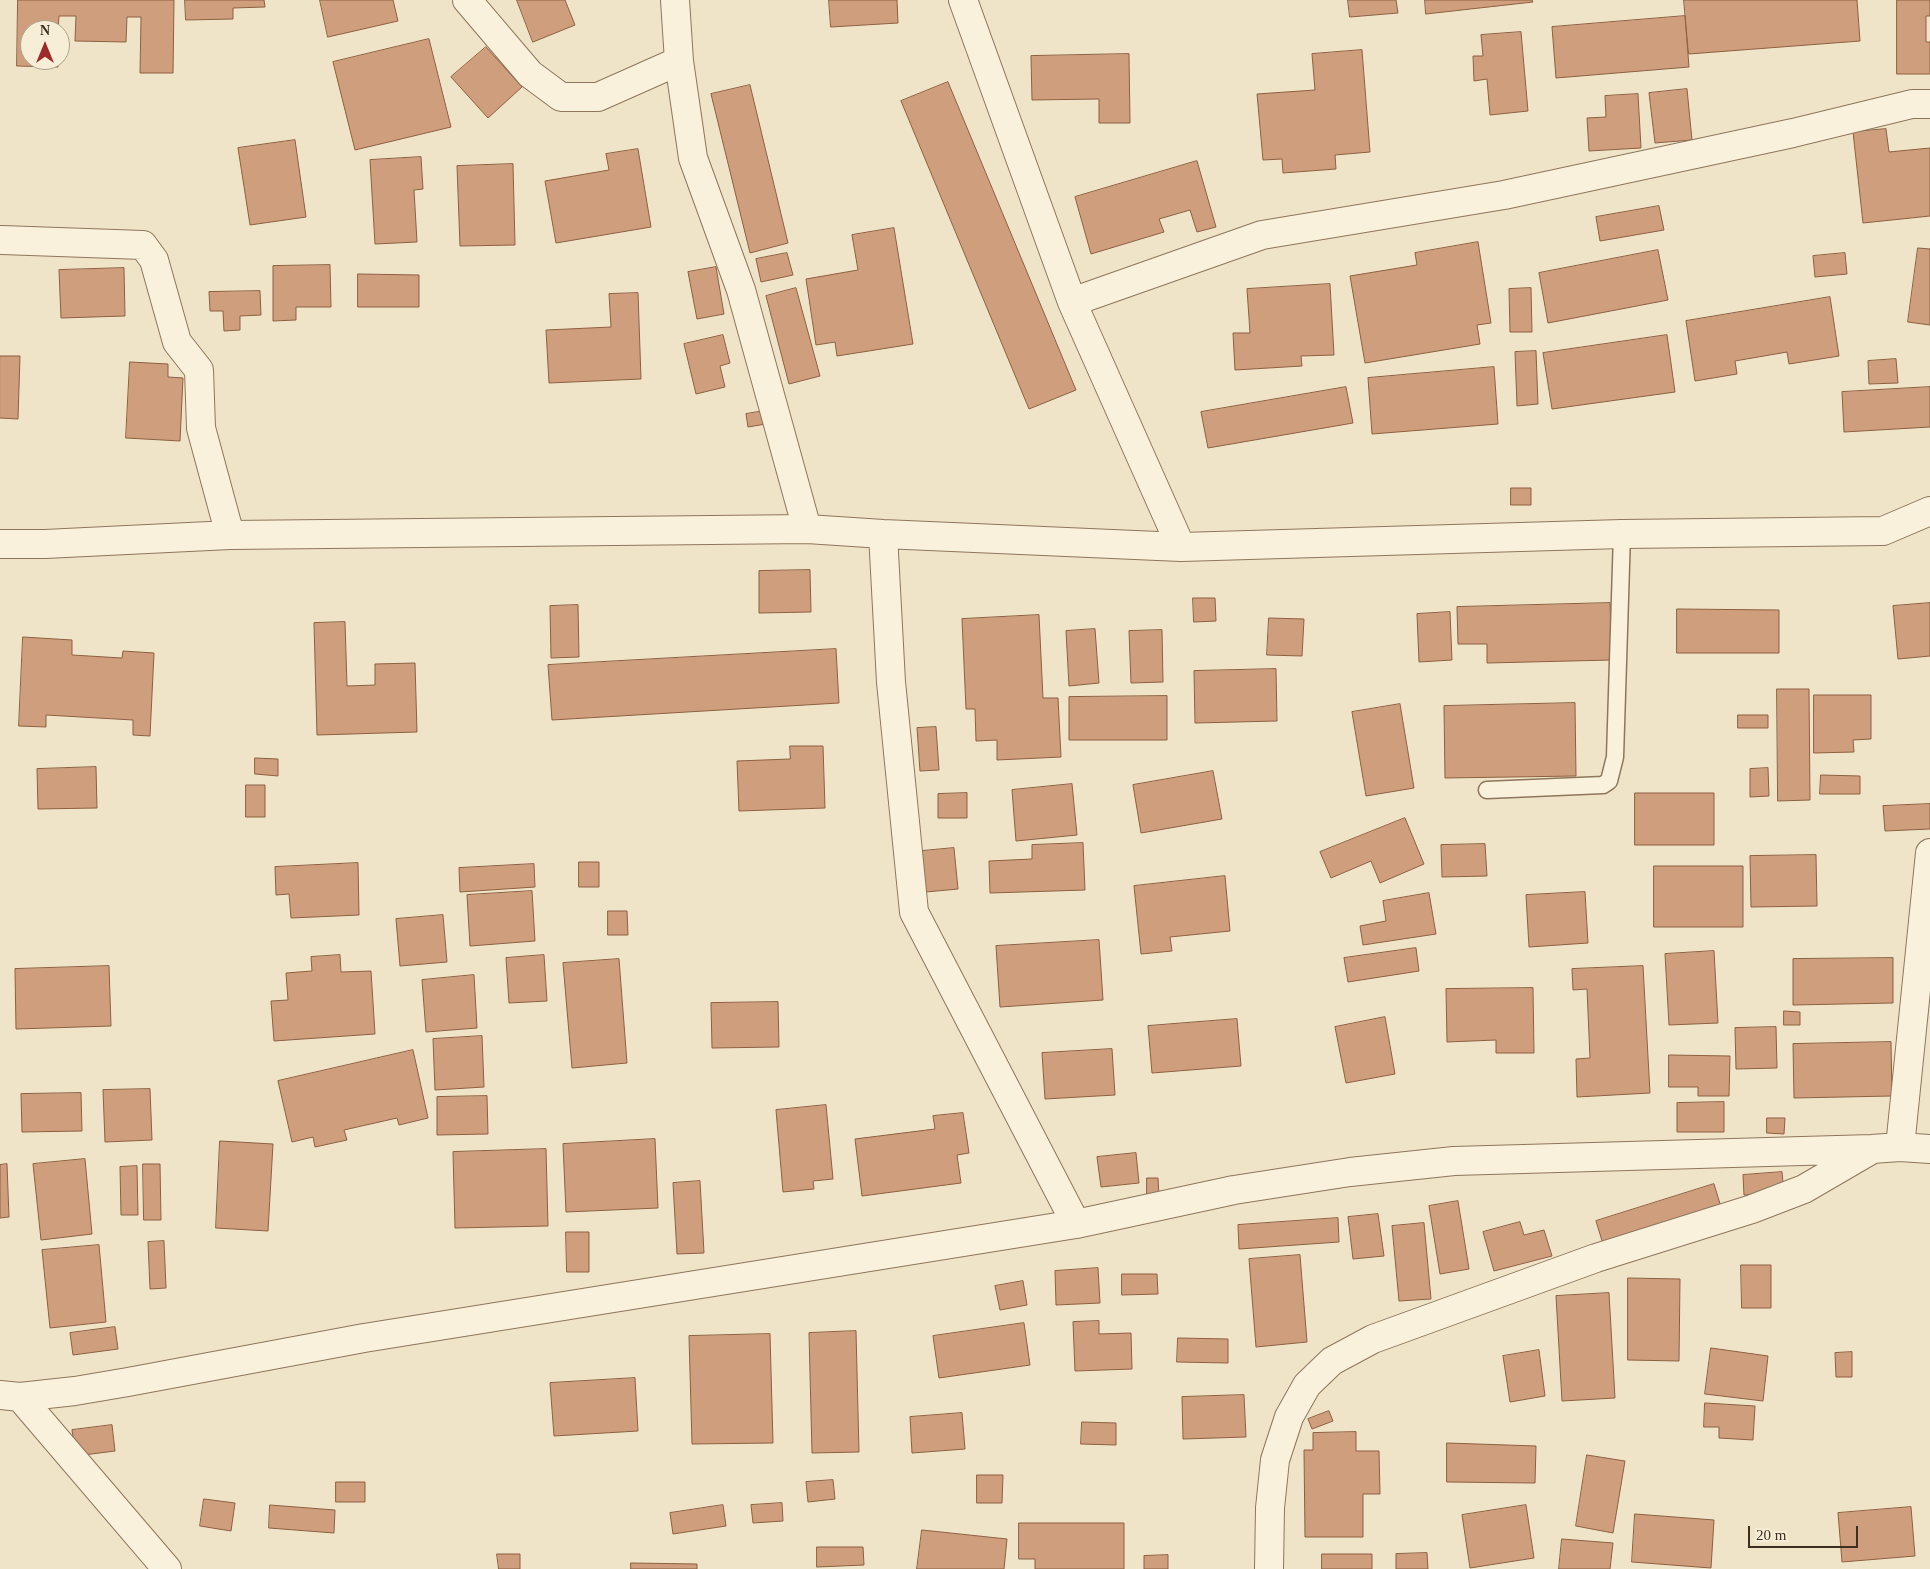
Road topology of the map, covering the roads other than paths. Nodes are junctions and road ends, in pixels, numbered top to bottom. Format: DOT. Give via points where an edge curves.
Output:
graph roads {
  1 [pos="467,0"];
  2 [pos="676,0"];
  3 [pos="964,0"];
  4 [pos="679,61"];
  5 [pos="1930,104"];
  6 [pos="2,240"];
  7 [pos="1072,302"];
  8 [pos="1930,511"];
  9 [pos="807,529"];
  10 [pos="883,534"];
  11 [pos="1622,534"];
  12 [pos="230,535"];
  13 [pos="0,544"];
  14 [pos="1181,547"];
  15 [pos="1487,790"];
  16 [pos="1930,853"];
  17 [pos="1900,1147"];
  18 [pos="1872,1149"];
  19 [pos="1930,1149"];
  20 [pos="1076,1224"];
  21 [pos="10,1396"];
  22 [pos="167,1569"];
  23 [pos="1269,1569"];
  1 -- 4 [label="street" via="530,74 560,97 598,97"];
  2 -- 4 [label="street"];
  3 -- 7 [label="street"];
  4 -- 9 [label="street" via="693,158 741,290"];
  5 -- 7 [label="street" via="1912,104 1504,195 1262,235"];
  6 -- 12 [label="street" via="142,245 154,260 177,342 199,370 201,428"];
  7 -- 14 [label="street"];
  8 -- 11 [label="street" via="1883,531"];
  9 -- 10 [label="street"];
  9 -- 12 [label="street"];
  10 -- 14 [label="street"];
  10 -- 20 [label="street" via="891,682 914,912"];
  11 -- 14 [label="street"];
  11 -- 15 [label="lane" via="1615,757 1609,781 1603,785"];
  12 -- 13 [label="street"];
  16 -- 17 [label="street"];
  17 -- 18 [label="street"];
  17 -- 19 [label="street"];
  18 -- 20 [label="street" via="1454,1161 1350,1172 1234,1190"];
  18 -- 23 [label="street" via="1804,1189 1580,1264 1374,1339 1332,1361 1308,1385 1289,1417 1275,1460"];
  20 -- 21 [label="street" via="364,1338 128,1382"];
  21 -- 22 [label="street"];
}
